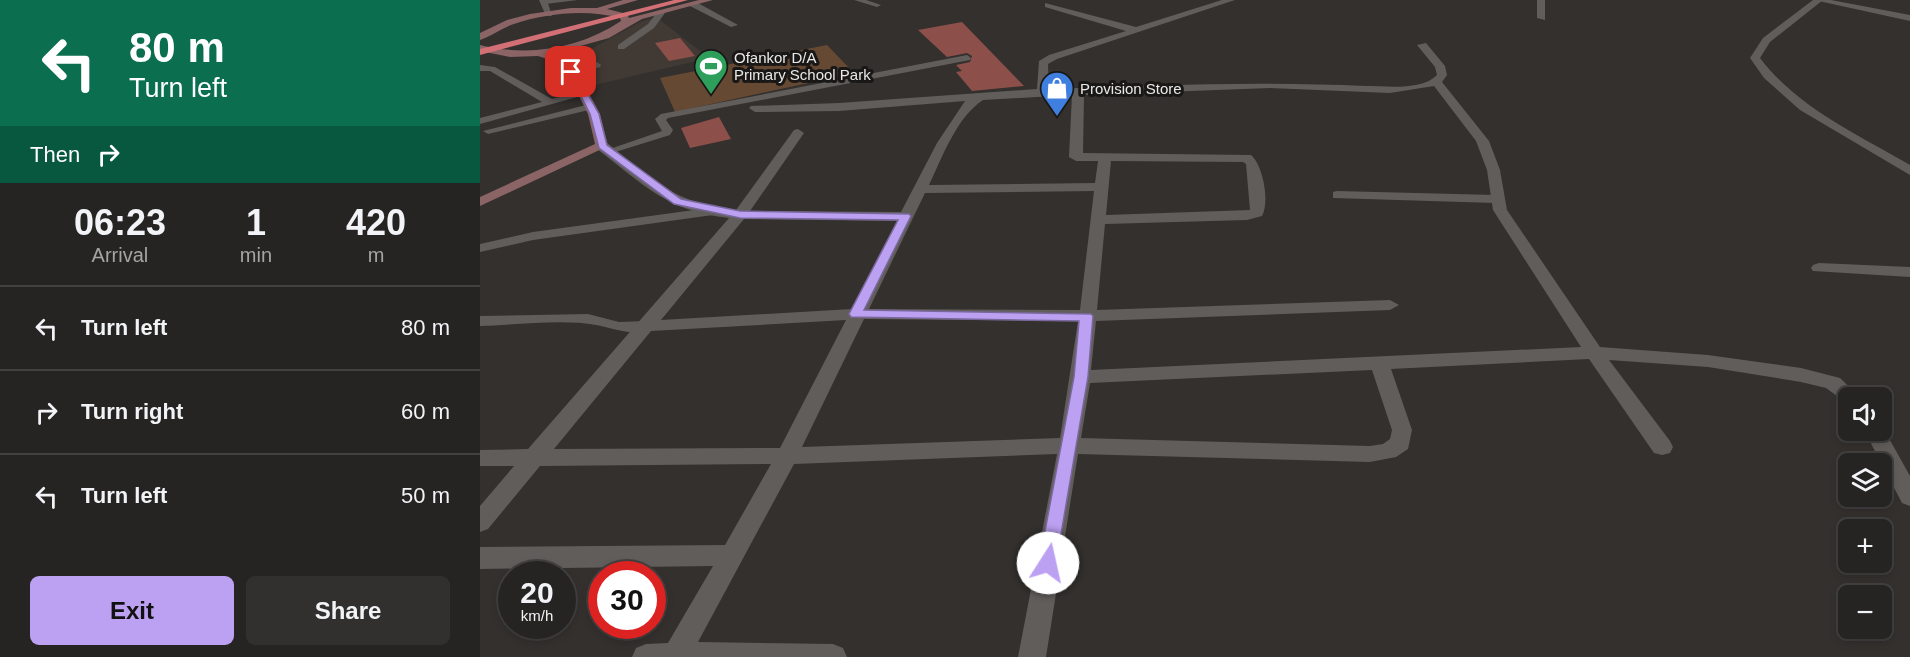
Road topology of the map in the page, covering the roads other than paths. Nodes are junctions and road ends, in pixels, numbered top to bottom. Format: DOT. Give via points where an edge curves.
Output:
graph roads {
  1 [pos="574,0"];
  2 [pos="634,0"];
  3 [pos="662,0"];
  4 [pos="709,0"];
  5 [pos="858,0"];
  6 [pos="1231,0"];
  7 [pos="1541,0"];
  8 [pos="1818,0"];
  9 [pos="544,1"];
  10 [pos="689,2"];
  11 [pos="877,5"];
  12 [pos="1048,5"];
  13 [pos="594,10"];
  14 [pos="661,13"];
  15 [pos="549,14"];
  16 [pos="1908,16"];
  17 [pos="1542,18"];
  18 [pos="626,22"];
  19 [pos="734,25"];
  20 [pos="1134,30"];
  21 [pos="482,34"];
  22 [pos="587,42"];
  23 [pos="1422,45"];
  24 [pos="621,47"];
  25 [pos="480,49"];
  26 [pos="535,52"];
  27 [pos="516,53"];
  28 [pos="968,58"];
  29 [pos="480,61"];
  30 [pos="595,62"];
  31 [pos="568,66"];
  32 [pos="480,68"];
  33 [pos="1436,82"];
  34 [pos="1078,91"];
  35 [pos="1043,92"];
  36 [pos="583,94"];
  37 [pos="980,97"];
  38 [pos="550,102"];
  39 [pos="590,107"];
  40 [pos="755,108"];
  41 [pos="480,121"];
  42 [pos="488,131"];
  43 [pos="798,132"];
  44 [pos="606,148"];
  45 [pos="1887,157"];
  46 [pos="1910,157"];
  47 [pos="1105,158"];
  48 [pos="1910,171"];
  49 [pos="1101,187"];
  50 [pos="919,189"];
  51 [pos="1337,195"];
  52 [pos="1495,199"];
  53 [pos="480,202"];
  54 [pos="716,211"];
  55 [pos="740,214"];
  56 [pos="905,216"];
  57 [pos="1097,220"];
  58 [pos="480,248"];
  59 [pos="1819,268"];
  60 [pos="1910,272"];
  61 [pos="1390,305"];
  62 [pos="855,314"];
  63 [pos="1087,316"];
  64 [pos="480,321"];
  65 [pos="646,326"];
  66 [pos="1594,353"];
  67 [pos="1380,364"];
  68 [pos="1081,377"];
  69 [pos="1838,387"];
  70 [pos="1880,441"];
  71 [pos="1068,446"];
  72 [pos="1662,447"];
  73 [pos="787,456"];
  74 [pos="480,458"];
  75 [pos="535,458"];
  76 [pos="1910,497"];
  77 [pos="480,522"];
  78 [pos="732,555"];
  79 [pos="480,558"];
  80 [pos="676,656"];
  81 [pos="646,657"];
  82 [pos="833,657"];
  83 [pos="1032,657"];
  1 -- 9 [label="lane"];
  2 -- 13 [label="main road"];
  3 -- 25 [label="highway"];
  4 -- 10 [label="main road"];
  5 -- 11 [label="lane"];
  6 -- 20 [label="street"];
  7 -- 17 [label="street"];
  8 -- 16 [label="street"];
  8 -- 45 [label="street" via="1766,40 1755,58 1774,84 1830,124"];
  9 -- 15 [label="street"];
  10 -- 14 [label="main road"];
  10 -- 19 [label="lane"];
  10 -- 25 [label="highway"];
  12 -- 20 [label="street"];
  13 -- 15 [label="main road"];
  13 -- 18 [label="main road" via="624,16"];
  14 -- 18 [label="main road"];
  14 -- 24 [label="lane" via="651,26"];
  15 -- 21 [label="main road"];
  18 -- 22 [label="main road"];
  20 -- 35 [label="street" via="1043,63"];
  22 -- 26 [label="main road"];
  22 -- 31 [label="main road"];
  23 -- 33 [label="street" via="1440,66 1442,75"];
  25 -- 27 [label="main road"];
  26 -- 27 [label="main road"];
  26 -- 31 [label="main road"];
  27 -- 29 [label="main road"];
  28 -- 44 [label="lane" via="665,116 660,119 668,130 666,133"];
  30 -- 31 [label="lane"];
  31 -- 36 [label="main road"];
  32 -- 38 [label="lane" via="492,69"];
  33 -- 34 [label="street" via="1390,90 1270,86"];
  33 -- 52 [label="street" via="1484,142 1492,164"];
  34 -- 35 [label="street"];
  34 -- 47 [label="street" via="1076,157"];
  35 -- 37 [label="street"];
  36 -- 38 [label="lane"];
  36 -- 39 [label="main road"];
  37 -- 40 [label="street" via="839,107"];
  37 -- 50 [label="street" via="968,105 949,133"];
  38 -- 41 [label="lane"];
  39 -- 42 [label="lane"];
  39 -- 44 [label="main road"];
  43 -- 55 [label="street"];
  44 -- 53 [label="main road"];
  44 -- 54 [label="street" via="678,202"];
  45 -- 46 [label="street"];
  45 -- 48 [label="street"];
  47 -- 49 [label="street"];
  47 -- 57 [label="street" via="1245,158 1252,163 1259,206 1257,213 1247,216"];
  49 -- 50 [label="street"];
  49 -- 57 [label="street"];
  50 -- 56 [label="street"];
  51 -- 52 [label="lane"];
  52 -- 66 [label="street"];
  54 -- 55 [label="street"];
  54 -- 58 [label="lane" via="533,236"];
  55 -- 56 [label="street"];
  55 -- 65 [label="street"];
  56 -- 62 [label="street"];
  57 -- 63 [label="street"];
  59 -- 60 [label="street"];
  61 -- 63 [label="street"];
  62 -- 63 [label="street"];
  62 -- 65 [label="street"];
  62 -- 73 [label="street"];
  63 -- 68 [label="street"];
  64 -- 65 [label="lane" via="588,319 617,327"];
  65 -- 75 [label="street"];
  66 -- 67 [label="street"];
  66 -- 69 [label="street" via="1708,361 1801,375"];
  66 -- 72 [label="street"];
  67 -- 68 [label="street"];
  67 -- 71 [label="street" via="1402,430 1400,443 1388,451 1370,454"];
  68 -- 71 [label="street"];
  70 -- 76 [label="street"];
  71 -- 73 [label="street"];
  71 -- 83 [label="street"];
  73 -- 75 [label="street"];
  73 -- 78 [label="street"];
  74 -- 75 [label="street"];
  75 -- 77 [label="street"];
  78 -- 79 [label="street"];
  78 -- 80 [label="street"];
  80 -- 81 [label="street"];
  80 -- 82 [label="street"];
}
